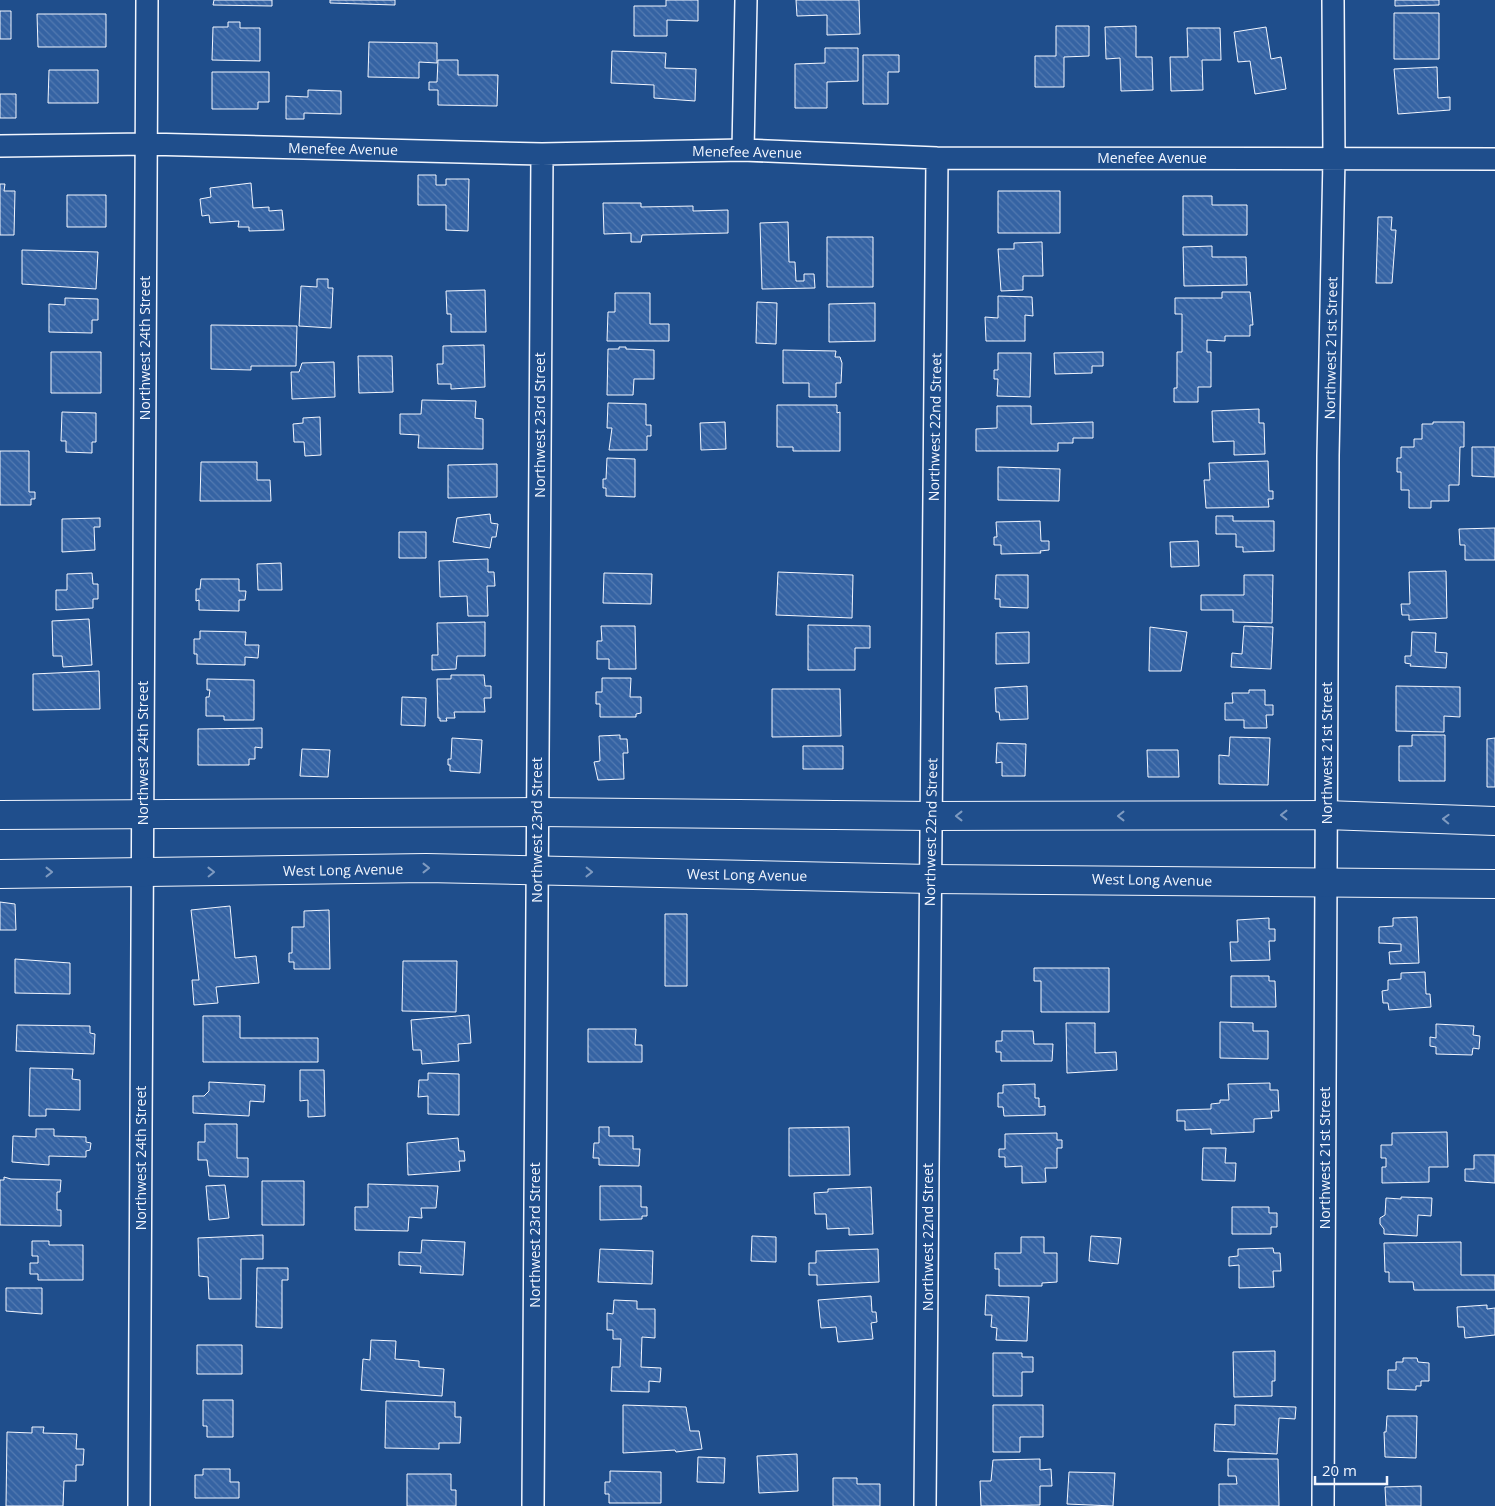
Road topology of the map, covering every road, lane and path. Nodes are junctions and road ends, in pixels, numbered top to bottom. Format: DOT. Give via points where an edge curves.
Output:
graph roads {
  1 [pos="147,0"];
  2 [pos="746,0"];
  3 [pos="1333,0"];
  4 [pos="146,144"];
  5 [pos="0,146"];
  6 [pos="743,150"];
  7 [pos="542,154"];
  8 [pos="937,158"];
  9 [pos="1334,158"];
  10 [pos="1495,159"];
  11 [pos="538,812"];
  12 [pos="0,815"];
  13 [pos="143,815"];
  14 [pos="1326,815"];
  15 [pos="931,816"];
  16 [pos="1495,821"];
  17 [pos="537,871"];
  18 [pos="0,874"];
  19 [pos="143,874"];
  20 [pos="931,879"];
  21 [pos="1326,882"];
  22 [pos="1495,884"];
  23 [pos="139,1506"];
  24 [pos="533,1506"];
  25 [pos="925,1506"];
  26 [pos="1322,1506"];
  1 -- 4 [label="street, Northwest 24th Street"];
  2 -- 6 [label="street"];
  3 -- 9 [label="street, Northwest 21st Street"];
  4 -- 5 [label="street, Menefee Avenue"];
  4 -- 7 [label="street, Menefee Avenue"];
  4 -- 13 [label="street, Northwest 24th Street"];
  6 -- 7 [label="street, Menefee Avenue"];
  6 -- 8 [label="street, Menefee Avenue"];
  7 -- 11 [label="street, Northwest 23rd Street"];
  8 -- 9 [label="street, Menefee Avenue"];
  8 -- 15 [label="street, Northwest 22nd Street"];
  9 -- 10 [label="street, Menefee Avenue"];
  9 -- 14 [label="street, Northwest 21st Street"];
  11 -- 13 [label="main road"];
  11 -- 15 [label="main road"];
  11 -- 17 [label="street, Northwest 23rd Street"];
  12 -- 13 [label="main road"];
  13 -- 19 [label="street, Northwest 24th Street"];
  14 -- 15 [label="main road, one-way"];
  16 -- 14 [label="main road, one-way"];
  14 -- 21 [label="street, Northwest 21st Street"];
  15 -- 20 [label="street, Northwest 22nd Street"];
  19 -- 17 [label="main road, West Long Avenue, one-way" via="426,868"];
  17 -- 20 [label="main road, West Long Avenue, one-way"];
  17 -- 24 [label="street, Northwest 23rd Street"];
  18 -- 19 [label="main road, West Long Avenue, one-way"];
  19 -- 23 [label="street, Northwest 24th Street"];
  20 -- 21 [label="main road, West Long Avenue"];
  20 -- 25 [label="street, Northwest 22nd Street"];
  21 -- 22 [label="main road, West Long Avenue"];
  21 -- 26 [label="street, Northwest 21st Street"];
}
